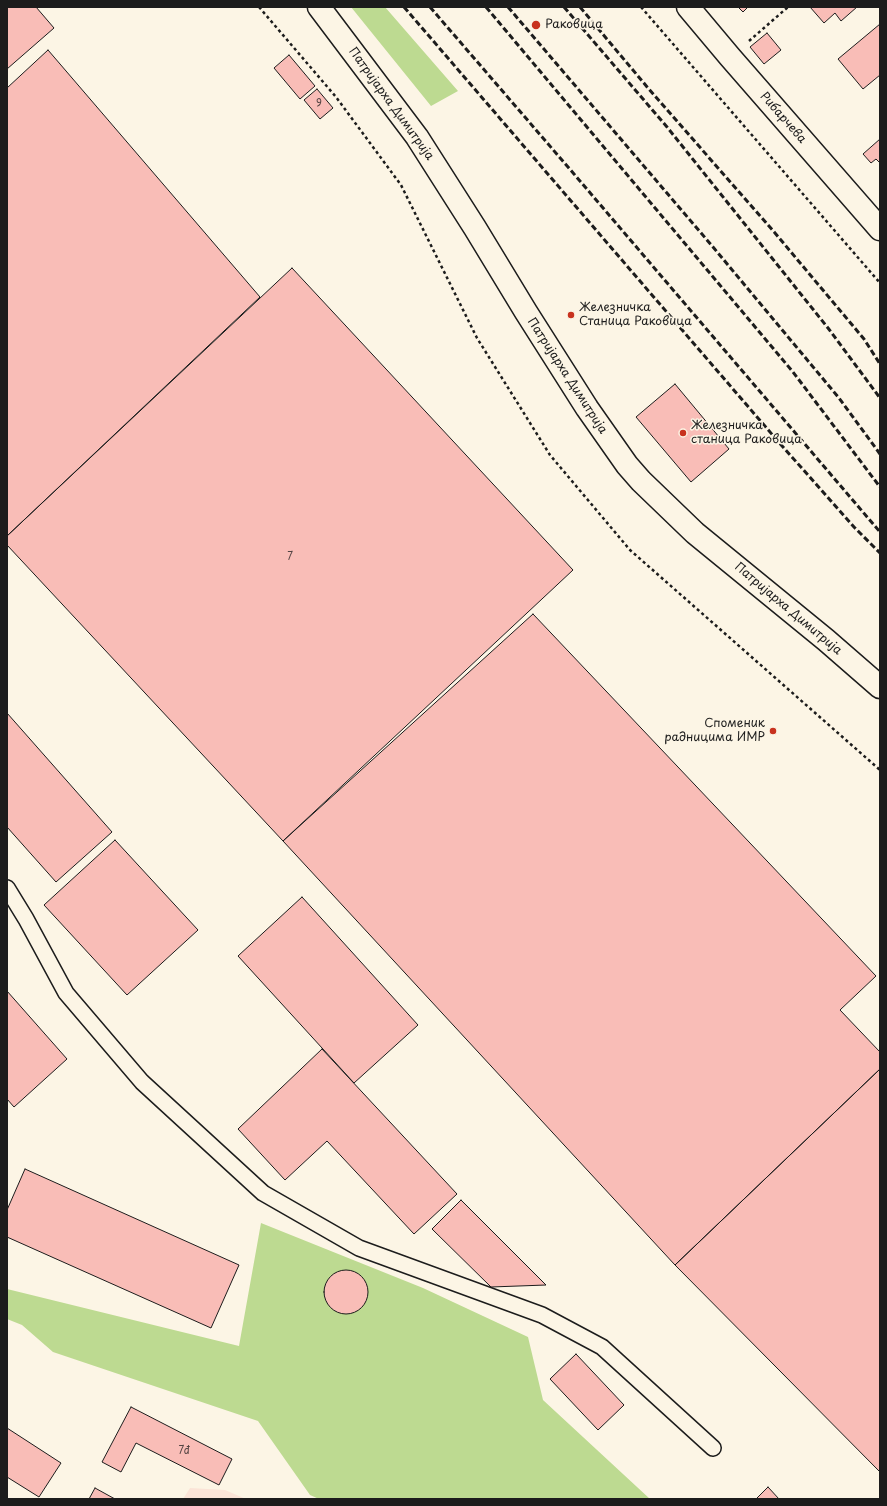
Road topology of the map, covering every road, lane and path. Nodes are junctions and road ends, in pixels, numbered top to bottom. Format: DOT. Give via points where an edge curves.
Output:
graph roads {
  1 [pos="259,7"];
  2 [pos="319,7"];
  3 [pos="641,7"];
  4 [pos="688,7"];
  5 [pos="788,7"];
  6 [pos="730,57"];
  7 [pos="880,229"];
  8 [pos="880,283"];
  9 [pos="880,687"];
  10 [pos="880,770"];
  11 [pos="7,888"];
  12 [pos="713,1448"];
  1 -- 10 [label="path" via="336,97 401,185 477,338 550,455 630,550"];
  2 -- 9 [label="main road, Патријарха Димитрија" via="417,137 587,408 627,465 695,533"];
  3 -- 8 [label="path"];
  4 -- 6 [label="main road, Рибарчева"];
  5 -- 6 [label="path"];
  6 -- 7 [label="main road, Рибарчева"];
  11 -- 12 [label="lane" via="66,993 142,1082 263,1193 359,1248 542,1315 602,1347"];
}
